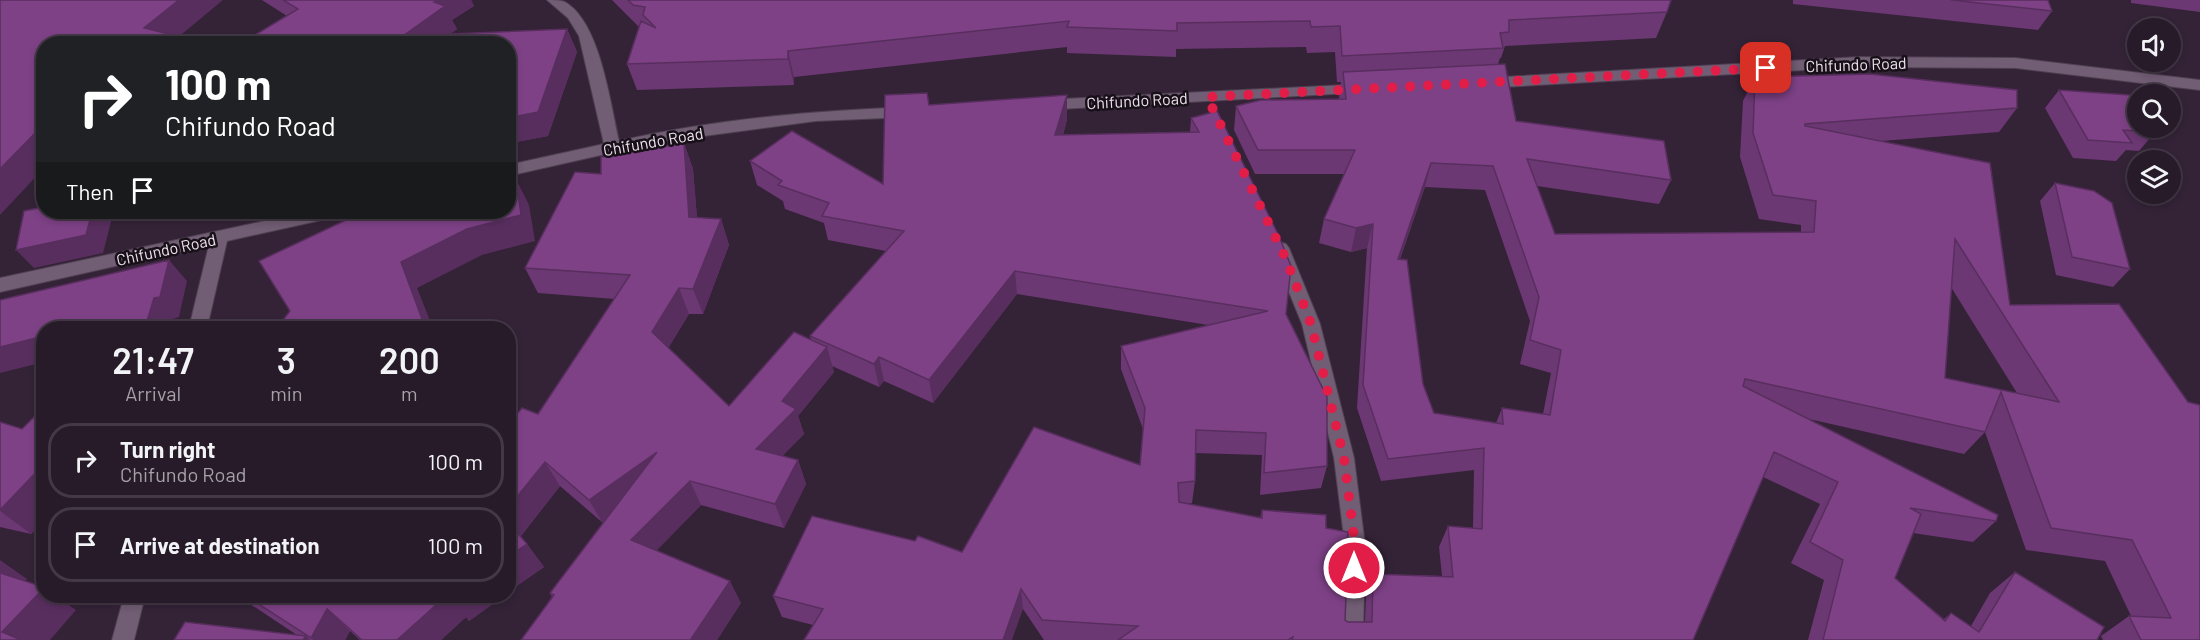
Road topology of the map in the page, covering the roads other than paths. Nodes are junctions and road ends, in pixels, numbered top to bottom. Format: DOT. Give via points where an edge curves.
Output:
graph roads {
  1 [pos="554,0"];
  2 [pos="1470,83"];
  3 [pos="2200,85"];
  4 [pos="1386,88"];
  5 [pos="1207,97"];
  6 [pos="1029,106"];
  7 [pos="922,111"];
  8 [pos="1217,118"];
  9 [pos="613,148"];
  10 [pos="516,169"];
  11 [pos="300,219"];
  12 [pos="1272,230"];
  13 [pos="219,237"];
  14 [pos="0,285"];
  15 [pos="200,321"];
  16 [pos="132,603"];
  17 [pos="123,640"];
  18 [pos="1352,640"];
  1 -- 9 [label="street" via="573,15 586,36"];
  2 -- 3 [label="street, Chifundo Road" via="1859,62 2016,63"];
  4 -- 5 [label="street, Chifundo Road"];
  5 -- 6 [label="street, Chifundo Road"];
  5 -- 8 [label="street"];
  7 -- 9 [label="street, Chifundo Road" via="816,116 659,137"];
  9 -- 10 [label="street, Chifundo Road"];
  11 -- 13 [label="street, Chifundo Road"];
  12 -- 18 [label="street" via="1311,324 1344,458 1355,545"];
  13 -- 14 [label="street, Chifundo Road"];
  13 -- 15 [label="street"];
  16 -- 17 [label="street"];
}
